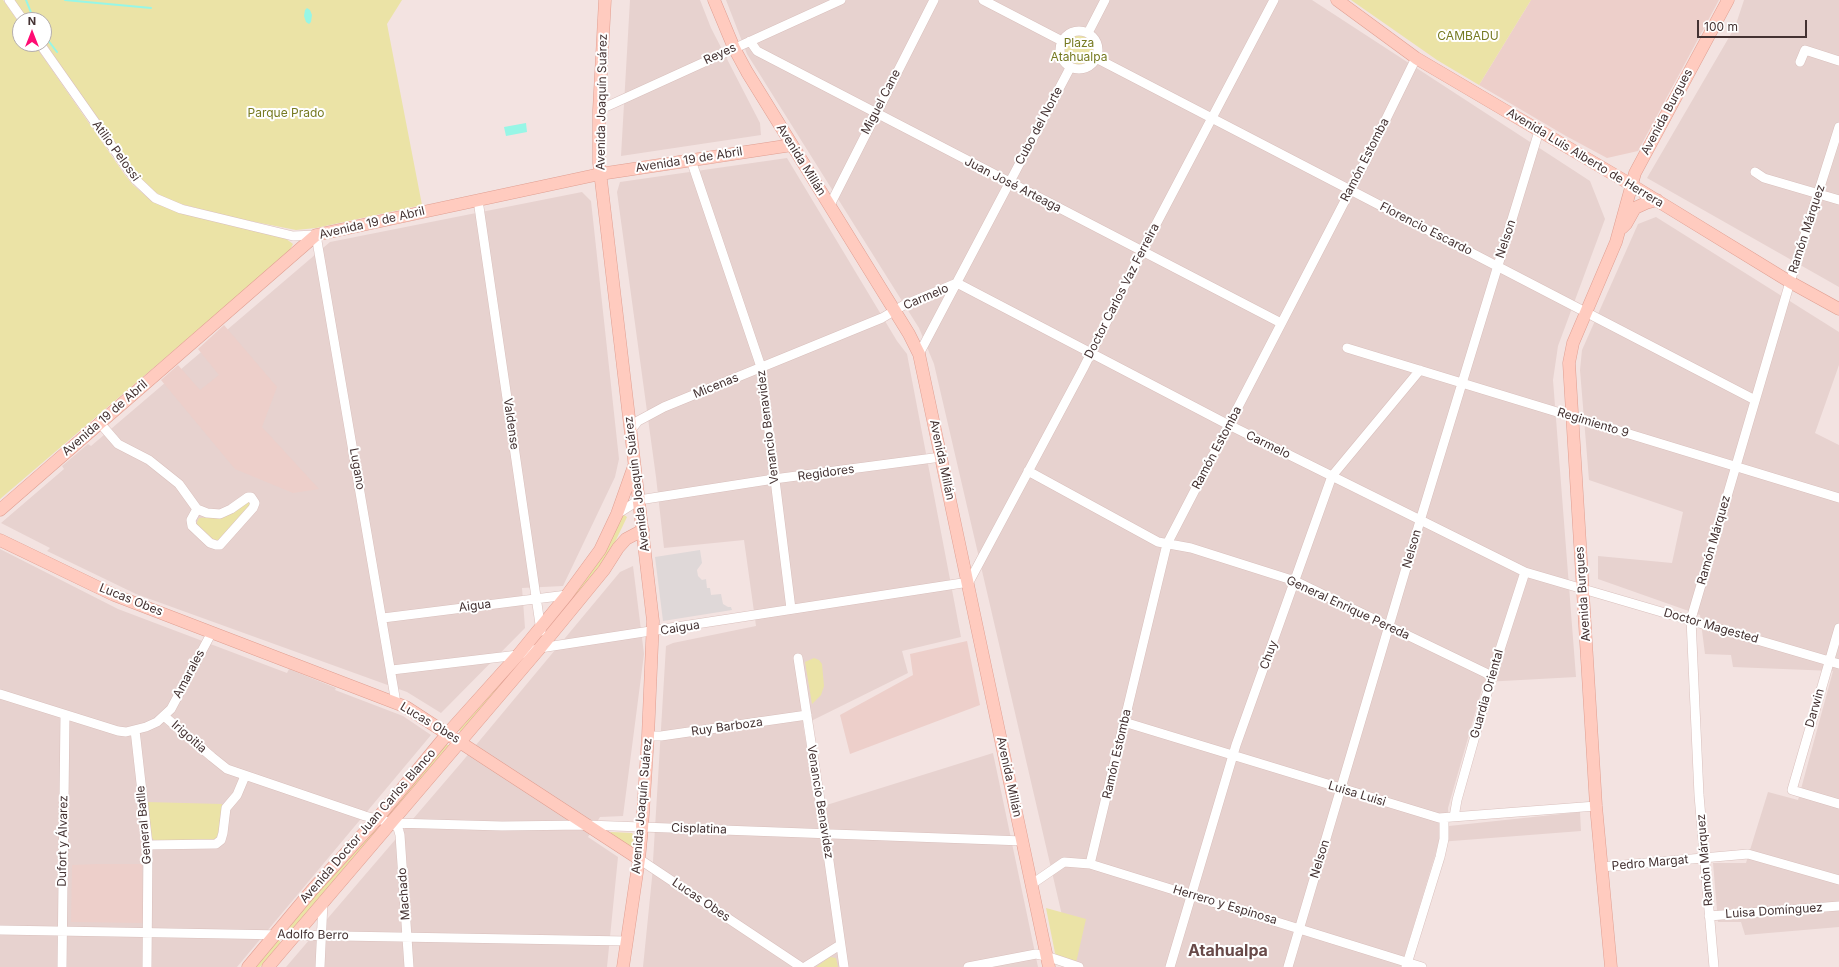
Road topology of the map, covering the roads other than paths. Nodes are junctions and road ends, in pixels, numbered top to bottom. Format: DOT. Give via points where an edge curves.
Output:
graph roads {
  1 [pos="9,0"];
  2 [pos="605,0"];
  3 [pos="714,0"];
  4 [pos="841,0"];
  5 [pos="934,0"];
  6 [pos="983,0"];
  7 [pos="1105,0"];
  8 [pos="1274,0"];
  9 [pos="1337,0"];
  10 [pos="1728,0"];
  11 [pos="17,12"];
  12 [pos="1088,34"];
  13 [pos="750,41"];
  14 [pos="1062,41"];
  15 [pos="734,48"];
  16 [pos="46,52"];
  17 [pos="1096,58"];
  18 [pos="1416,58"];
  19 [pos="1839,60"];
  20 [pos="1800,62"];
  21 [pos="1070,68"];
  22 [pos="599,110"];
  23 [pos="876,113"];
  24 [pos="1212,118"];
  25 [pos="1839,127"];
  26 [pos="1539,131"];
  27 [pos="792,145"];
  28 [pos="691,160"];
  29 [pos="1754,172"];
  30 [pos="600,174"];
  31 [pos="1009,182"];
  32 [pos="1630,184"];
  33 [pos="1350,190"];
  34 [pos="1818,193"];
  35 [pos="478,200"];
  36 [pos="1657,200"];
  37 [pos="1839,200"];
  38 [pos="830,205"];
  39 [pos="1620,230"];
  40 [pos="316,235"];
  41 [pos="1142,251"];
  42 [pos="1498,266"];
  43 [pos="1790,282"];
  44 [pos="957,283"];
  45 [pos="1839,309"];
  46 [pos="894,311"];
  47 [pos="1586,311"];
  48 [pos="1281,323"];
  49 [pos="1347,348"];
  50 [pos="1091,353"];
  51 [pos="919,354"];
  52 [pos="761,367"];
  53 [pos="1420,370"];
  54 [pos="1462,383"];
  55 [pos="1755,400"];
  56 [pos="1572,417"];
  57 [pos="99,422"];
  58 [pos="1229,425"];
  59 [pos="631,430"];
  60 [pos="941,457"];
  61 [pos="635,463"];
  62 [pos="1736,466"];
  63 [pos="1028,471"];
  64 [pos="1332,476"];
  65 [pos="774,479"];
  66 [pos="1839,498"];
  67 [pos="639,500"];
  68 [pos="197,509"];
  69 [pos="0,510"];
  70 [pos="618,514"];
  71 [pos="1420,521"];
  72 [pos="643,530"];
  73 [pos="0,540"];
  74 [pos="1167,544"];
  75 [pos="1524,572"];
  76 [pos="1295,581"];
  77 [pos="968,582"];
  78 [pos="1583,588"];
  79 [pos="567,595"];
  80 [pos="536,598"];
  81 [pos="791,609"];
  82 [pos="383,618"];
  83 [pos="1691,620"];
  84 [pos="541,627"];
  85 [pos="1389,627"];
  86 [pos="1839,628"];
  87 [pos="212,632"];
  88 [pos="653,632"];
  89 [pos="540,648"];
  90 [pos="518,655"];
  91 [pos="798,658"];
  92 [pos="1829,661"];
  93 [pos="1839,664"];
  94 [pos="392,670"];
  95 [pos="1492,676"];
  96 [pos="0,694"];
  97 [pos="396,703"];
  98 [pos="65,715"];
  99 [pos="807,715"];
  100 [pos="164,716"];
  101 [pos="1124,722"];
  102 [pos="135,730"];
  103 [pos="448,733"];
  104 [pos="648,736"];
  105 [pos="460,741"];
  106 [pos="1233,756"];
  107 [pos="245,776"];
  108 [pos="1341,789"];
  109 [pos="1839,804"];
  110 [pos="1596,806"];
  111 [pos="1454,817"];
  112 [pos="1444,818"];
  113 [pos="376,819"];
  114 [pos="393,822"];
  115 [pos="587,825"];
  116 [pos="642,828"];
  117 [pos="826,833"];
  118 [pos="1023,840"];
  119 [pos="148,845"];
  120 [pos="1704,858"];
  121 [pos="639,859"];
  122 [pos="1090,864"];
  123 [pos="1602,867"];
  124 [pos="1839,880"];
  125 [pos="1032,884"];
  126 [pos="1191,895"];
  127 [pos="323,902"];
  128 [pos="1839,906"];
  129 [pos="1709,916"];
  130 [pos="1300,928"];
  131 [pos="0,930"];
  132 [pos="62,931"];
  133 [pos="147,933"];
  134 [pos="275,935"];
  135 [pos="294,935"];
  136 [pos="322,936"];
  137 [pos="407,937"];
  138 [pos="626,941"];
  139 [pos="840,946"];
  140 [pos="1048,961"];
  141 [pos="1406,965"];
  142 [pos="62,967"];
  143 [pos="147,967"];
  144 [pos="248,967"];
  145 [pos="268,967"];
  146 [pos="320,967"];
  147 [pos="409,967"];
  148 [pos="623,967"];
  149 [pos="802,967"];
  150 [pos="805,967"];
  151 [pos="844,967"];
  152 [pos="968,967"];
  153 [pos="1079,967"];
  154 [pos="1170,967"];
  155 [pos="1288,967"];
  156 [pos="1422,967"];
  157 [pos="1611,967"];
  158 [pos="1714,967"];
  1 -- 11 [label="street"];
  2 -- 22 [label="street, Avenida Joaquín Suárez"];
  3 -- 15 [label="street, Avenida Millán"];
  4 -- 13 [label="street, Reyes"];
  5 -- 23 [label="street, Miguel Cane"];
  6 -- 14 [label="street"];
  7 -- 12 [label="street"];
  8 -- 24 [label="street, Doctor Carlos Vaz Ferreira"];
  9 -- 18 [label="street, Avenida Luis Alberto de Herrera"];
  10 -- 32 [label="street, Avenida Burgues" via="1634,172"];
  12 -- 14 [label="street" via="1072,32"];
  12 -- 17 [label="street" via="1097,44"];
  13 -- 15 [label="street, Reyes"];
  13 -- 23 [label="street, Juan José Arteaga" via="757,51"];
  14 -- 21 [label="street" via="1062,61"];
  15 -- 22 [label="street, Reyes"];
  15 -- 27 [label="street, Avenida Millán"];
  16 -- 40 [label="street, Atilio Pelossi" via="135,179 155,198 181,209 293,236"];
  17 -- 21 [label="street" via="1093,64 1084,69"];
  17 -- 24 [label="street, Florencio Escardo"];
  18 -- 26 [label="street, Avenida Luis Alberto de Herrera"];
  18 -- 33 [label="street, Ramón Estomba"];
  19 -- 20 [label="street" via="1805,50"];
  21 -- 31 [label="street, Cubo del Norte"];
  22 -- 30 [label="street, Avenida Joaquín Suárez"];
  23 -- 31 [label="street, Juan José Arteaga"];
  23 -- 38 [label="street, Miguel Cane"];
  24 -- 33 [label="street, Florencio Escardo"];
  24 -- 41 [label="street, Doctor Carlos Vaz Ferreira"];
  25 -- 34 [label="street, Ramón Márquez"];
  26 -- 32 [label="street, Avenida Luis Alberto de Herrera"];
  26 -- 42 [label="street, Nelson"];
  27 -- 28 [label="street, Avenida 19 de Abril"];
  27 -- 38 [label="street, Avenida Millán"];
  28 -- 30 [label="street, Avenida 19 de Abril"];
  28 -- 52 [label="street, Venancio Benavidez"];
  29 -- 34 [label="street" via="1764,178"];
  30 -- 35 [label="street, Avenida 19 de Abril"];
  30 -- 59 [label="street, Avenida Joaquín Suárez"];
  31 -- 41 [label="street, Juan José Arteaga"];
  31 -- 44 [label="street, Cubo del Norte"];
  32 -- 36 [label="street, Avenida Luis Alberto de Herrera"];
  32 -- 39 [label="street, Avenida Burgues"];
  33 -- 42 [label="street, Florencio Escardo"];
  33 -- 48 [label="street, Ramón Estomba"];
  34 -- 37 [label="street"];
  34 -- 43 [label="street, Ramón Márquez"];
  35 -- 40 [label="street, Avenida 19 de Abril"];
  35 -- 80 [label="street, Valdense"];
  36 -- 39 [label="street, Avenida Burgues" via="1635,208"];
  36 -- 43 [label="street, Avenida Luis Alberto de Herrera"];
  38 -- 46 [label="street, Avenida Millán"];
  39 -- 47 [label="street, Avenida Burgues"];
  40 -- 57 [label="street, Avenida 19 de Abril"];
  40 -- 82 [label="street, Lugano"];
  41 -- 48 [label="street, Juan José Arteaga"];
  41 -- 50 [label="street, Doctor Carlos Vaz Ferreira"];
  42 -- 47 [label="street, Florencio Escardo"];
  42 -- 54 [label="street, Nelson"];
  43 -- 45 [label="street, Avenida Luis Alberto de Herrera"];
  43 -- 55 [label="street, Ramón Márquez"];
  44 -- 46 [label="street, Carmelo"];
  44 -- 50 [label="street, Carmelo"];
  44 -- 51 [label="street, Cubo del Norte"];
  46 -- 51 [label="street, Avenida Millán"];
  46 -- 52 [label="street, Micenas"];
  47 -- 55 [label="street, Florencio Escardo"];
  47 -- 56 [label="street, Avenida Burgues" via="1573,343 1569,363"];
  48 -- 58 [label="street, Ramón Estomba"];
  49 -- 53 [label="street, Regimiento 9"];
  50 -- 58 [label="street, Carmelo"];
  50 -- 63 [label="street, Doctor Carlos Vaz Ferreira"];
  51 -- 60 [label="street, Avenida Millán"];
  52 -- 59 [label="street, Micenas" via="644,416"];
  52 -- 65 [label="street, Venancio Benavidez"];
  53 -- 54 [label="street, Regimiento 9"];
  53 -- 64 [label="street, Chuy"];
  54 -- 56 [label="street, Regimiento 9"];
  54 -- 71 [label="street, Nelson"];
  55 -- 62 [label="street, Ramón Márquez"];
  56 -- 62 [label="street, Regimiento 9"];
  56 -- 78 [label="street, Avenida Burgues"];
  57 -- 68 [label="street" via="118,444 149,460 170,476"];
  57 -- 69 [label="street, Avenida 19 de Abril"];
  58 -- 64 [label="street, Carmelo"];
  58 -- 74 [label="street, Ramón Estomba"];
  59 -- 61 [label="street, Avenida Joaquín Suárez"];
  60 -- 65 [label="street, Regidores"];
  60 -- 77 [label="street, Avenida Millán"];
  61 -- 67 [label="street, Avenida Joaquín Suárez"];
  61 -- 70 [label="street, Avenida Doctor Juan Carlos Blanco"];
  62 -- 66 [label="street, Regimiento 9"];
  62 -- 83 [label="street, Ramón Márquez"];
  63 -- 74 [label="street, General Enrique Pereda" via="1153,539"];
  63 -- 77 [label="street, Doctor Carlos Vaz Ferreira"];
  64 -- 71 [label="street, Carmelo"];
  64 -- 76 [label="street, Chuy"];
  65 -- 67 [label="street, Regidores"];
  65 -- 81 [label="street, Venancio Benavidez"];
  67 -- 70 [label="street, Avenida Doctor Juan Carlos Blanco"];
  67 -- 72 [label="street, Avenida Joaquín Suárez"];
  68 -- 68 [label="street" via="191,520 192,526 210,544 216,545 222,542 254,508 255,501 251,497 245,497 231,509 220,514"];
  70 -- 79 [label="street, Avenida Doctor Juan Carlos Blanco" via="600,550"];
  71 -- 75 [label="street, Carmelo"];
  71 -- 85 [label="street, Nelson"];
  72 -- 88 [label="street, Avenida Joaquín Suárez"];
  72 -- 89 [label="street, Avenida Doctor Juan Carlos Blanco" via="626,539 618,548 604,570"];
  73 -- 87 [label="street, Lucas Obes" via="114,595"];
  74 -- 76 [label="street, General Enrique Pereda" via="1192,548"];
  74 -- 101 [label="street, Ramón Estomba"];
  75 -- 78 [label="street, Carmelo"];
  75 -- 95 [label="street, Guardia Oriental"];
  76 -- 85 [label="street, General Enrique Pereda"];
  76 -- 106 [label="street, Chuy"];
  77 -- 81 [label="street, Caigua"];
  77 -- 118 [label="street, Avenida Millán"];
  78 -- 83 [label="street, Doctor Magested"];
  78 -- 110 [label="street, Avenida Burgues"];
  79 -- 80 [label="street, Aigua"];
  79 -- 84 [label="street, Avenida Doctor Juan Carlos Blanco"];
  80 -- 82 [label="street, Aigua"];
  80 -- 84 [label="street, Valdense"];
  81 -- 88 [label="street, Caigua"];
  82 -- 94 [label="street, Lugano"];
  83 -- 92 [label="street, Doctor Magested"];
  83 -- 120 [label="street, Ramón Márquez"];
  84 -- 89 [label="street, Valdense"];
  84 -- 90 [label="street, Avenida Doctor Juan Carlos Blanco"];
  85 -- 95 [label="street, General Enrique Pereda"];
  85 -- 108 [label="street, Nelson"];
  86 -- 92 [label="street, Darwin"];
  87 -- 97 [label="street, Lucas Obes"];
  87 -- 100 [label="street, Amarales" via="171,709"];
  88 -- 89 [label="street, Caigua"];
  88 -- 104 [label="street, Avenida Joaquín Suárez"];
  89 -- 90 [label="street, Caigua"];
  89 -- 105 [label="street, Avenida Doctor Juan Carlos Blanco"];
  90 -- 94 [label="street, Caigua"];
  90 -- 103 [label="street, Avenida Doctor Juan Carlos Blanco"];
  91 -- 99 [label="street, Venancio Benavidez"];
  92 -- 93 [label="street, Doctor Magested"];
  92 -- 109 [label="street, Darwin" via="1792,790"];
  94 -- 97 [label="street, Lugano"];
  95 -- 111 [label="street, Guardia Oriental"];
  96 -- 98 [label="street, Irigoitia"];
  97 -- 103 [label="street, Lucas Obes" via="414,711"];
  98 -- 102 [label="street, Irigoitia" via="118,731"];
  98 -- 132 [label="street, Dufort y Álvarez"];
  99 -- 104 [label="street, Ruy Barboza"];
  99 -- 117 [label="street, Venancio Benavidez"];
  100 -- 102 [label="street, Irigoitia" via="151,725"];
  100 -- 107 [label="street, Irigoitia" via="220,764"];
  101 -- 106 [label="street, Luisa Luisi"];
  101 -- 122 [label="street, Ramón Estomba"];
  102 -- 119 [label="street, General Batlle"];
  103 -- 105 [label="street, Lucas Obes"];
  103 -- 113 [label="street, Avenida Doctor Juan Carlos Blanco"];
  104 -- 116 [label="street, Avenida Joaquín Suárez"];
  105 -- 114 [label="street, Avenida Doctor Juan Carlos Blanco"];
  105 -- 115 [label="street, Lucas Obes"];
  106 -- 108 [label="street, Luisa Luisi"];
  106 -- 126 [label="street, Chuy"];
  107 -- 113 [label="street, Irigoitia"];
  107 -- 119 [label="street" via="237,795 226,808 223,833 221,840 216,844"];
  108 -- 112 [label="street, Luisa Luisi"];
  108 -- 130 [label="street, Nelson"];
  110 -- 111 [label="street, Luisa Luisi"];
  110 -- 123 [label="street, Avenida Burgues"];
  111 -- 112 [label="street, Luisa Luisi"];
  112 -- 141 [label="street" via="1444,839 1440,857"];
  113 -- 114 [label="street, Cisplatina"];
  113 -- 134 [label="street, Avenida Doctor Juan Carlos Blanco"];
  114 -- 115 [label="street, Cisplatina" via="502,826"];
  114 -- 127 [label="street, Avenida Doctor Juan Carlos Blanco"];
  114 -- 137 [label="street, Machado" via="400,835"];
  115 -- 116 [label="street, Cisplatina"];
  115 -- 121 [label="street, Lucas Obes"];
  116 -- 117 [label="street, Cisplatina"];
  116 -- 121 [label="street, Avenida Joaquín Suárez"];
  117 -- 118 [label="street, Cisplatina"];
  117 -- 139 [label="street, Venancio Benavidez"];
  118 -- 125 [label="street, Avenida Millán"];
  119 -- 133 [label="street, General Batlle"];
  120 -- 123 [label="street, Pedro Margat"];
  120 -- 124 [label="street, Pedro Margat" via="1748,854"];
  120 -- 129 [label="street, Ramón Márquez"];
  121 -- 138 [label="street, Avenida Joaquín Suárez"];
  121 -- 149 [label="street, Lucas Obes"];
  122 -- 125 [label="street, Herrero y Espinosa" via="1064,862"];
  122 -- 126 [label="street, Herrero y Espinosa"];
  123 -- 157 [label="street, Avenida Burgues"];
  125 -- 140 [label="street, Avenida Millán"];
  126 -- 130 [label="street, Herrero y Espinosa"];
  126 -- 154 [label="street, Chuy"];
  127 -- 135 [label="street, Avenida Doctor Juan Carlos Blanco"];
  127 -- 136 [label="street"];
  128 -- 129 [label="street, Luisa Domínguez"];
  129 -- 158 [label="street, Ramón Márquez"];
  130 -- 141 [label="street, Herrero y Espinosa"];
  130 -- 155 [label="street, Nelson"];
  131 -- 132 [label="street, Adolfo Berro"];
  132 -- 133 [label="street, Adolfo Berro"];
  132 -- 142 [label="street, Dufort y Álvarez"];
  133 -- 134 [label="street, Adolfo Berro"];
  133 -- 143 [label="street, General Batlle"];
  134 -- 135 [label="street, Adolfo Berro"];
  134 -- 144 [label="street, Avenida Doctor Juan Carlos Blanco"];
  135 -- 136 [label="street, Adolfo Berro"];
  135 -- 145 [label="street, Avenida Doctor Juan Carlos Blanco"];
  136 -- 137 [label="street, Adolfo Berro"];
  136 -- 146 [label="street"];
  137 -- 138 [label="street, Adolfo Berro"];
  137 -- 147 [label="street, Machado"];
  138 -- 148 [label="street, Avenida Joaquín Suárez"];
  139 -- 150 [label="street"];
  139 -- 151 [label="street, Venancio Benavidez"];
  140 -- 152 [label="street" via="1036,954"];
  140 -- 153 [label="street"];
  141 -- 156 [label="street, Herrero y Espinosa"];
}
